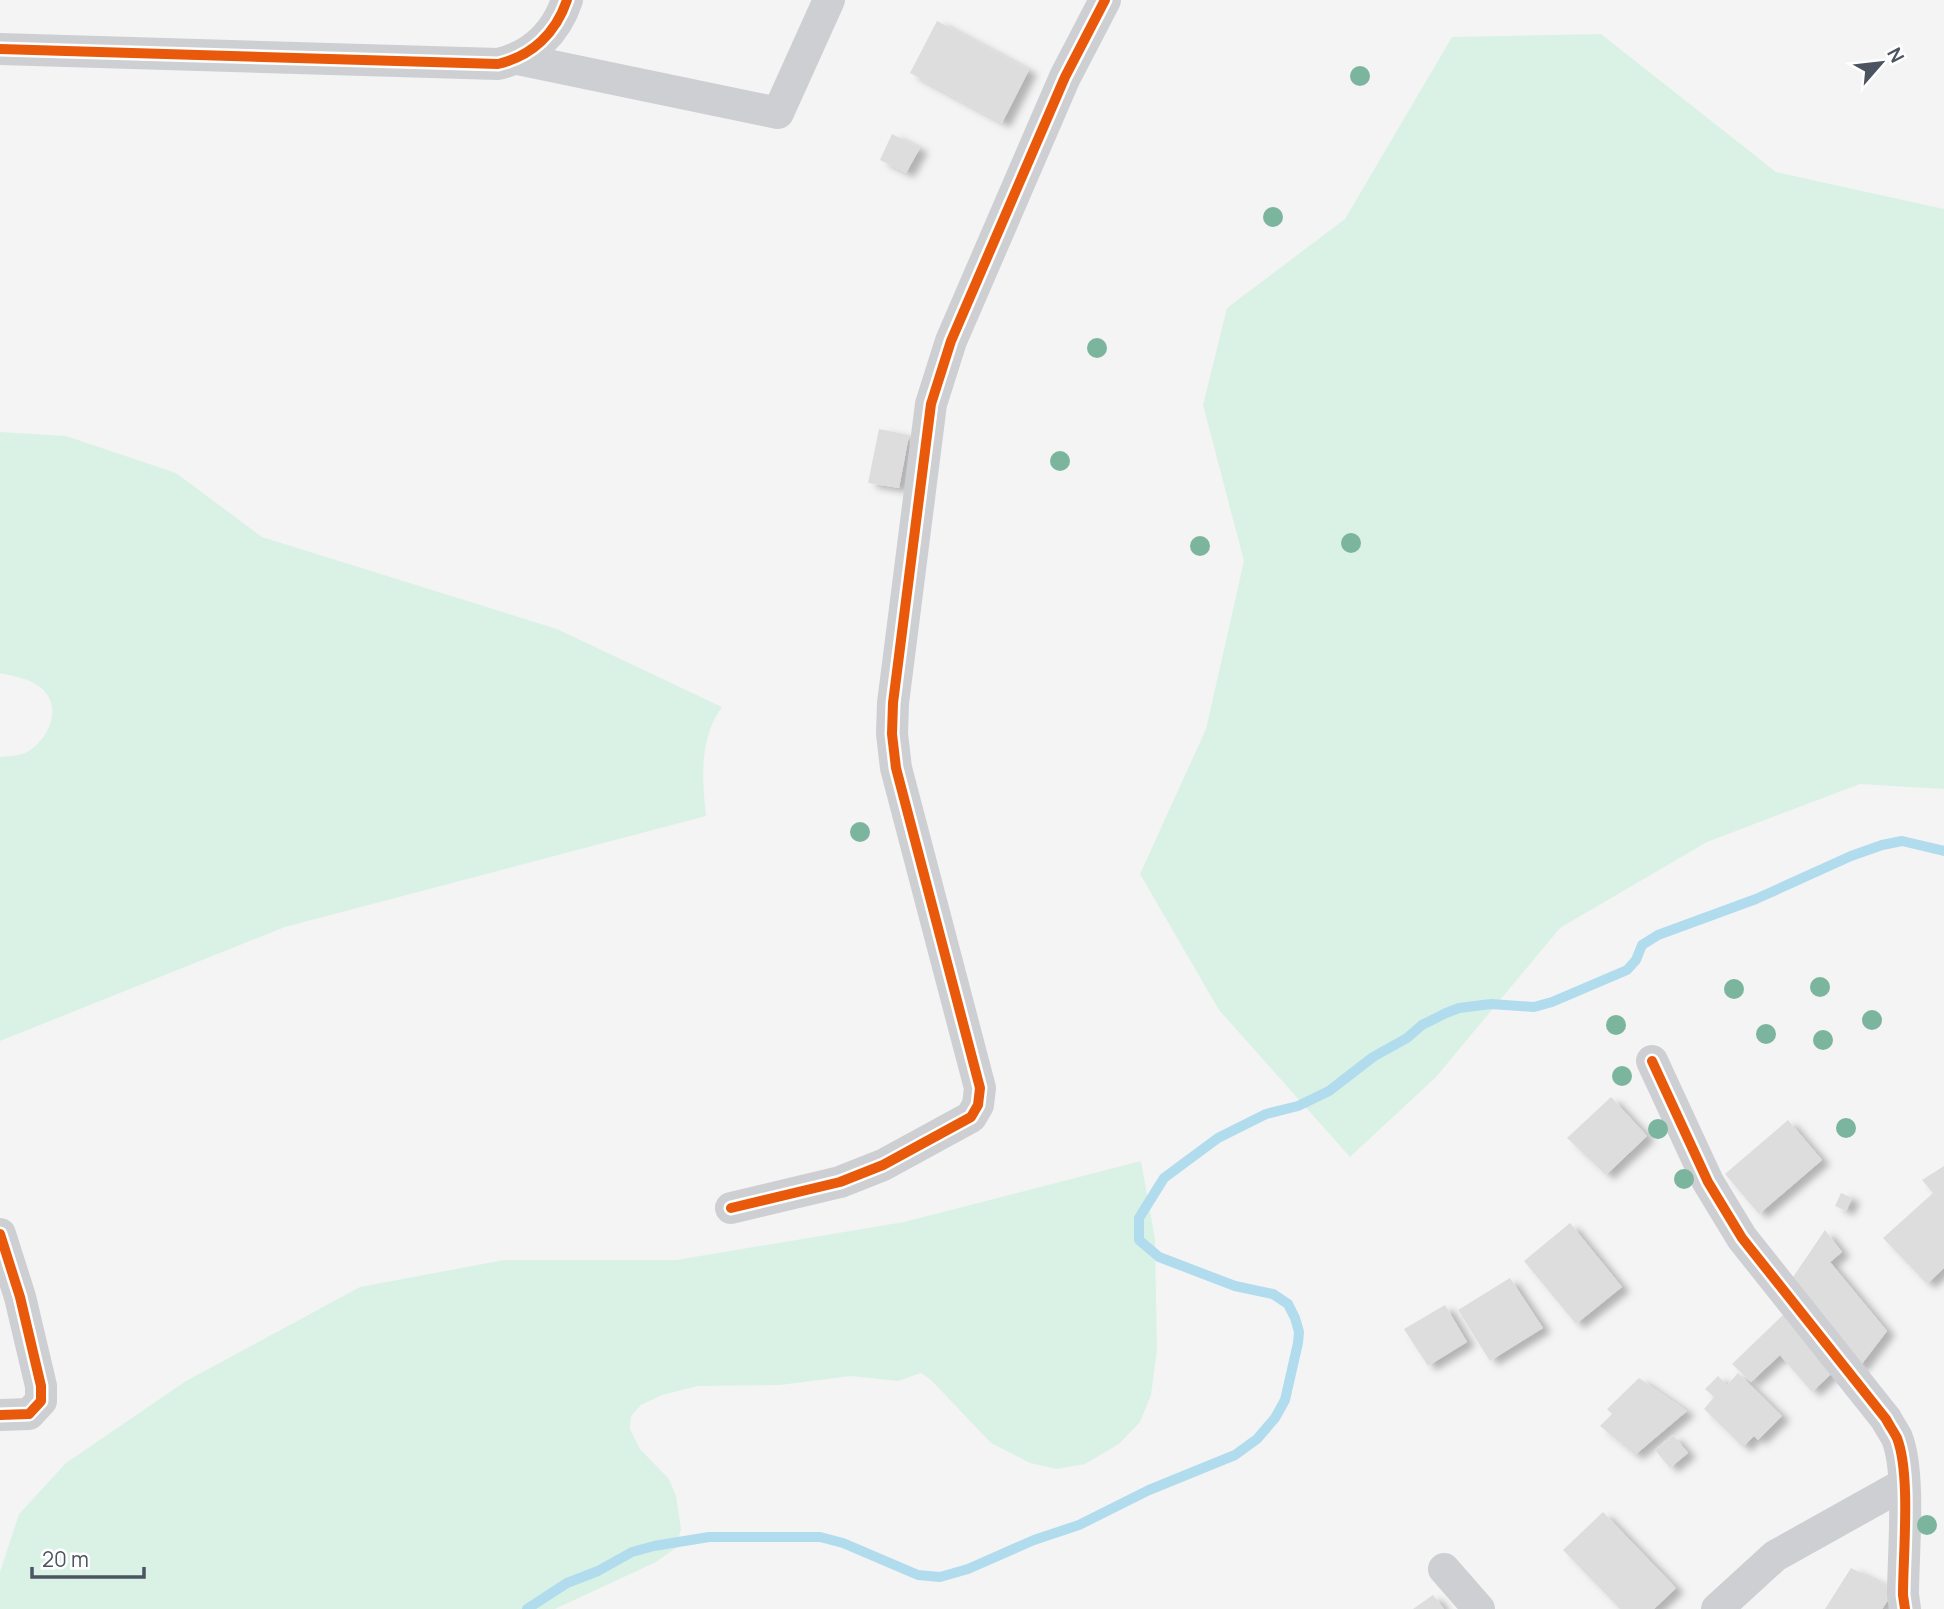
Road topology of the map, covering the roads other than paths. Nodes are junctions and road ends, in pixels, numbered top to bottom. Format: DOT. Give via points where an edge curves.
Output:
graph roads {
  1 [pos="567,0"];
  2 [pos="829,0"];
  3 [pos="1105,0"];
  4 [pos="0,49"];
  5 [pos="518,60"];
  6 [pos="1652,1061"];
  7 [pos="731,1208"];
  8 [pos="0,1234"];
  9 [pos="0,1415"];
  10 [pos="1904,1485"];
  11 [pos="1444,1569"];
  12 [pos="1479,1609"];
  13 [pos="1717,1609"];
  14 [pos="1905,1609"];
  1 -- 5 [label="street" via="550,32"];
  2 -- 5 [label="street" via="778,113"];
  3 -- 7 [label="street" via="1065,77 951,341 930,404 893,703 896,768 980,1088 978,1105 971,1117 883,1165 840,1182"];
  4 -- 5 [label="street" via="498,64"];
  6 -- 10 [label="street" via="1708,1182 1736,1229 1886,1419 1896,1437"];
  8 -- 9 [label="street" via="20,1297 41,1401 29,1414"];
  10 -- 13 [label="street" via="1775,1556"];
  10 -- 14 [label="street"];
  11 -- 12 [label="street"];
}
